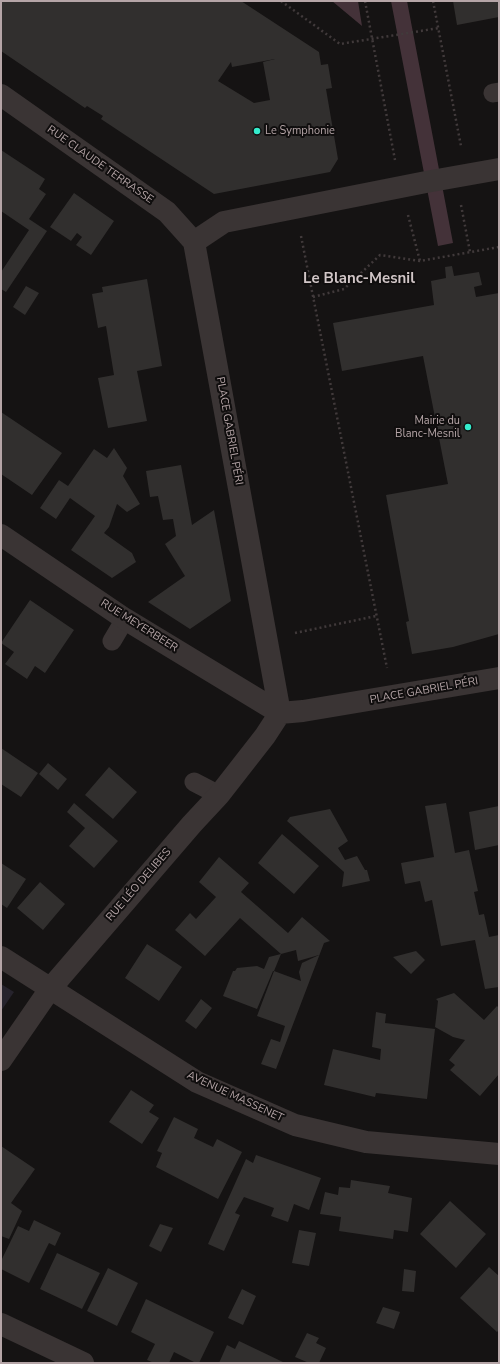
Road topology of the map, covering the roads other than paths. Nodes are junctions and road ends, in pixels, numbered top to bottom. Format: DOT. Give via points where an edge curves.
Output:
graph roads {
  1 [pos="1,95"];
  2 [pos="499,169"];
  3 [pos="194,242"];
  4 [pos="1,535"];
  5 [pos="125,619"];
  6 [pos="112,641"];
  7 [pos="499,678"];
  8 [pos="280,713"];
  9 [pos="194,782"];
  10 [pos="219,795"];
  11 [pos="1,958"];
  12 [pos="50,989"];
  13 [pos="1,1060"];
  14 [pos="499,1154"];
  15 [pos="1,1324"];
  16 [pos="83,1363"];
  1 -- 3 [label="street, RUE CLAUDE TERRASSE" via="167,212"];
  2 -- 3 [label="street" via="224,222"];
  3 -- 8 [label="street, PLACE GABRIEL PÉRI"];
  4 -- 5 [label="street, RUE MEYERBEER"];
  5 -- 6 [label="lane"];
  5 -- 8 [label="street, RUE MEYERBEER"];
  7 -- 8 [label="street, PLACE GABRIEL PÉRI"];
  8 -- 10 [label="street, RUE LÉO DELIBES"];
  9 -- 10 [label="lane"];
  10 -- 12 [label="street, RUE LÉO DELIBES"];
  11 -- 12 [label="street, AVENUE MASSENET"];
  12 -- 13 [label="street, RUE LÉO DELIBES"];
  12 -- 14 [label="street, AVENUE MASSENET" via="197,1082 295,1125 366,1142"];
  15 -- 16 [label="street"];
}
